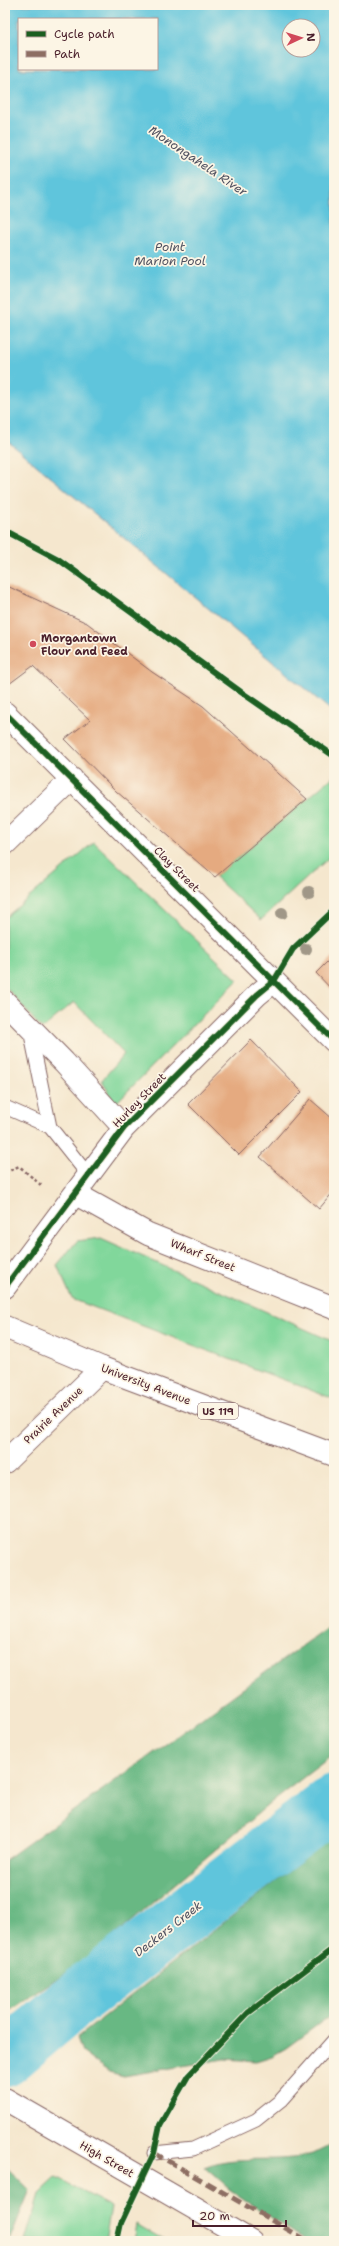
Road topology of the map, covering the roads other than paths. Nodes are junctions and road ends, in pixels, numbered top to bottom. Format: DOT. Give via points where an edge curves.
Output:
graph roads {
  1 [pos="5,713"];
  2 [pos="72,779"];
  3 [pos="5,844"];
  4 [pos="274,981"];
  5 [pos="5,1002"];
  6 [pos="30,1028"];
  7 [pos="334,1041"];
  8 [pos="5,1107"];
  9 [pos="50,1127"];
  10 [pos="124,1128"];
  11 [pos="89,1176"];
  12 [pos="76,1194"];
  13 [pos="5,1287"];
  14 [pos="334,1308"];
  15 [pos="5,1327"];
  16 [pos="102,1368"];
  17 [pos="334,1455"];
  18 [pos="5,1462"];
  19 [pos="334,2040"];
  20 [pos="5,2099"];
  21 [pos="154,2153"];
  22 [pos="251,2241"];
  1 -- 2 [label="street, Clay Street"];
  2 -- 3 [label="street"];
  2 -- 4 [label="street, Clay Street"];
  4 -- 7 [label="street, Clay Street"];
  4 -- 10 [label="street, Hurley Street"];
  5 -- 6 [label="street"];
  6 -- 9 [label="lane"];
  6 -- 10 [label="street"];
  8 -- 9 [label="lane"];
  9 -- 11 [label="lane"];
  10 -- 11 [label="street, Hurley Street"];
  11 -- 12 [label="street, Hurley Street"];
  12 -- 13 [label="street, Hurley Street"];
  12 -- 14 [label="street, Wharf Street" via="148,1234"];
  15 -- 16 [label="street, University Avenue / US 119"];
  16 -- 17 [label="street, University Avenue / US 119"];
  16 -- 18 [label="street, Prairie Avenue"];
  19 -- 21 [label="lane" via="281,2100 256,2120 193,2149"];
  20 -- 22 [label="street, High Street"];
}
